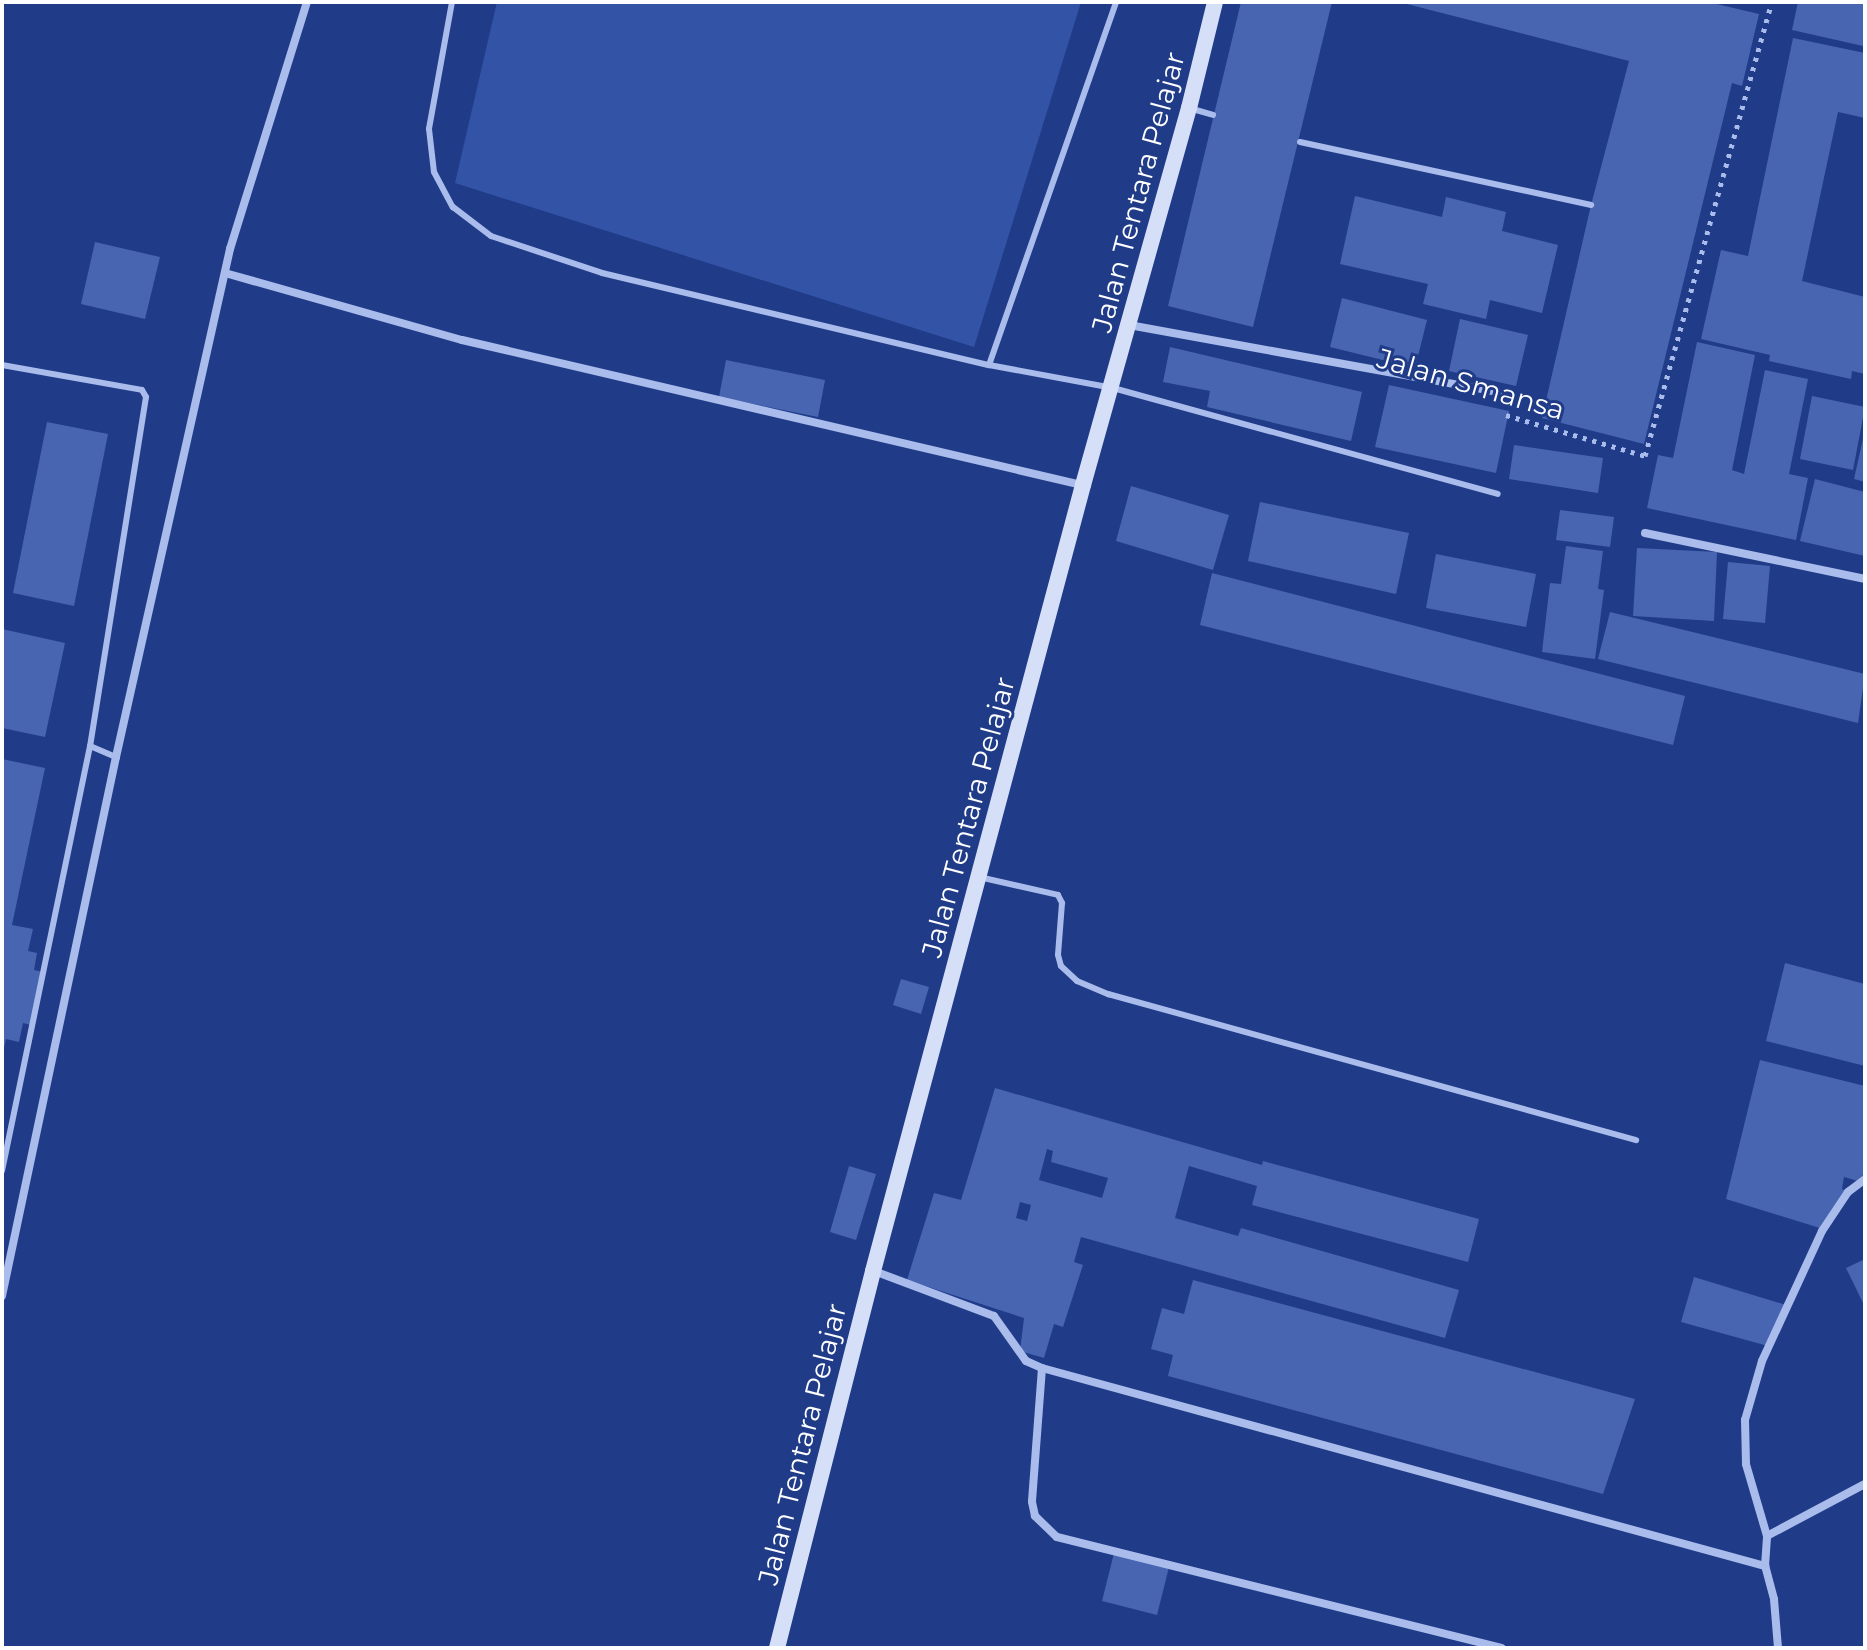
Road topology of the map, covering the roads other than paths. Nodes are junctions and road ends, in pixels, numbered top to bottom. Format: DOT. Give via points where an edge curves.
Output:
graph roads {
  1 [pos="307,2"];
  2 [pos="452,2"];
  3 [pos="1116,2"];
  4 [pos="1215,2"];
  5 [pos="1189,108"];
  6 [pos="1213,115"];
  7 [pos="1300,142"];
  8 [pos="1591,205"];
  9 [pos="225,273"];
  10 [pos="1129,325"];
  11 [pos="2,365"];
  12 [pos="989,365"];
  13 [pos="1113,388"];
  14 [pos="1507,394"];
  15 [pos="1083,485"];
  16 [pos="1498,494"];
  17 [pos="1645,533"];
  18 [pos="1865,579"];
  19 [pos="90,746"];
  20 [pos="116,757"];
  21 [pos="979,877"];
  22 [pos="1636,1140"];
  23 [pos="2,1171"];
  24 [pos="1865,1179"];
  25 [pos="873,1271"];
  26 [pos="2,1296"];
  27 [pos="1042,1368"];
  28 [pos="1865,1484"];
  29 [pos="1767,1536"];
  30 [pos="1765,1566"];
  31 [pos="777,1648"];
  32 [pos="1501,1648"];
  33 [pos="1778,1648"];
  1 -- 9 [label="street"];
  2 -- 12 [label="lane" via="429,129 434,172 453,207 491,236 602,273"];
  3 -- 12 [label="lane"];
  4 -- 5 [label="main road, Jalan Tentara Pelajar"];
  5 -- 6 [label="lane"];
  5 -- 10 [label="main road, Jalan Tentara Pelajar"];
  7 -- 8 [label="lane"];
  9 -- 15 [label="street" via="462,340"];
  9 -- 20 [label="street"];
  10 -- 13 [label="main road, Jalan Tentara Pelajar"];
  10 -- 14 [label="street"];
  11 -- 19 [label="lane" via="142,390 146,397"];
  12 -- 13 [label="lane"];
  13 -- 15 [label="main road, Jalan Tentara Pelajar"];
  13 -- 16 [label="lane"];
  15 -- 21 [label="main road, Jalan Tentara Pelajar"];
  17 -- 18 [label="street"];
  19 -- 20 [label="lane"];
  19 -- 23 [label="lane"];
  20 -- 26 [label="street"];
  21 -- 22 [label="lane" via="1058,895 1061,966 1077,981 1108,994"];
  21 -- 25 [label="main road, Jalan Tentara Pelajar"];
  24 -- 29 [label="street" via="1848,1192 1822,1231 1762,1361 1745,1420 1746,1464"];
  25 -- 27 [label="street" via="994,1316 1026,1361"];
  25 -- 31 [label="main road, Jalan Tentara Pelajar"];
  27 -- 30 [label="street"];
  27 -- 32 [label="street" via="1032,1502 1035,1516 1057,1537"];
  28 -- 29 [label="street"];
  29 -- 30 [label="street"];
  30 -- 33 [label="street"];
}
